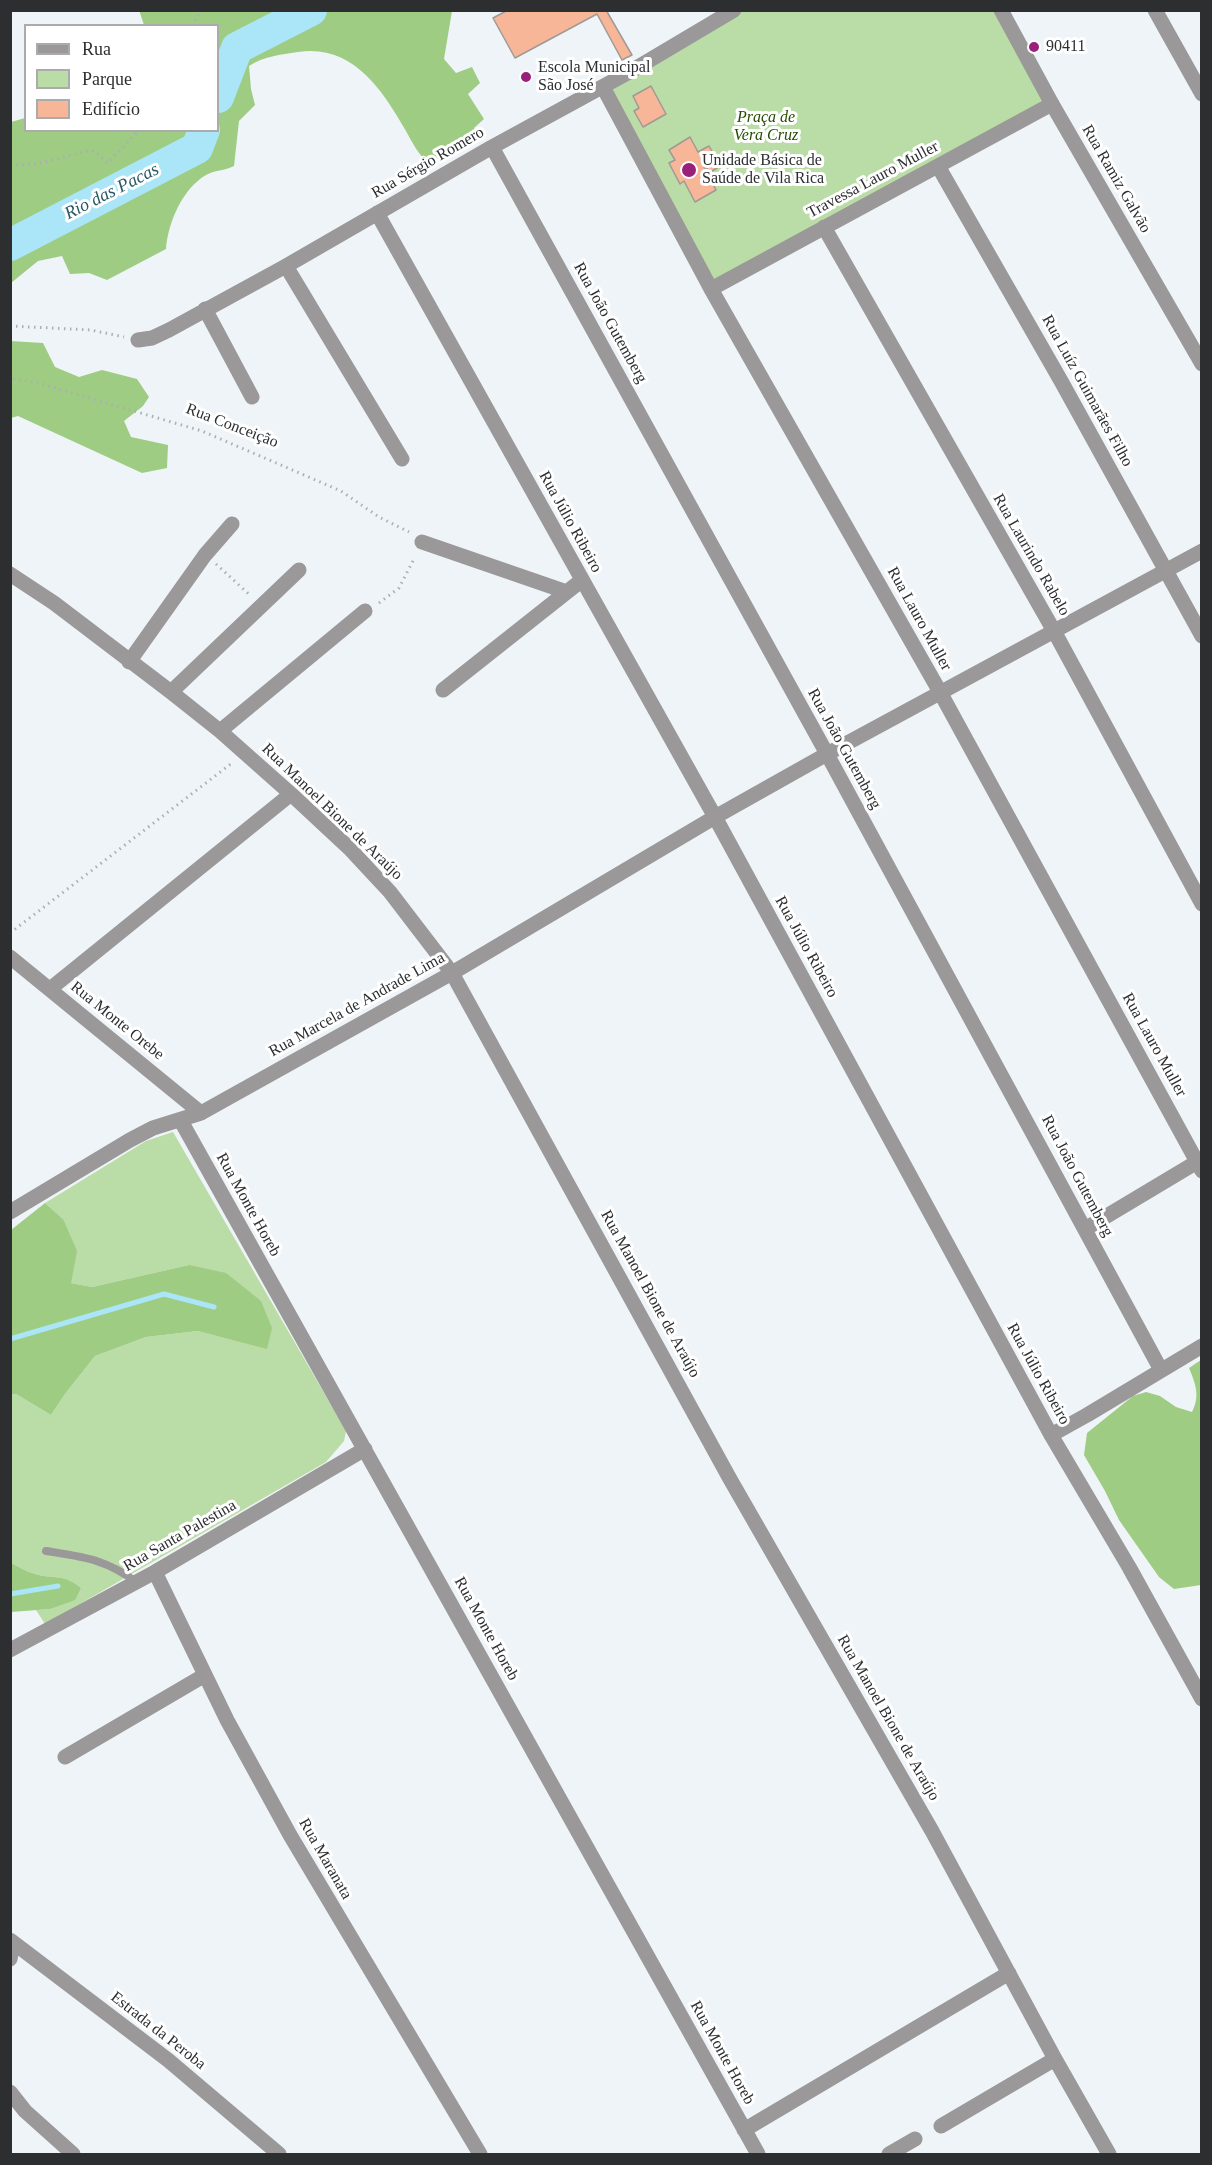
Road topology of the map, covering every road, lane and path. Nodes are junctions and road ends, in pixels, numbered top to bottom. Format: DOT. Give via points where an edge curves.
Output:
graph roads {
  1 [pos="201,10"];
  2 [pos="734,10"];
  3 [pos="1001,10"];
  4 [pos="1155,10"];
  5 [pos="708,17"];
  6 [pos="193,24"];
  7 [pos="603,87"];
  8 [pos="1202,94"];
  9 [pos="1052,104"];
  10 [pos="137,132"];
  11 [pos="492,147"];
  12 [pos="10,165"];
  13 [pos="938,166"];
  14 [pos="377,213"];
  15 [pos="824,227"];
  16 [pos="286,266"];
  17 [pos="711,288"];
  18 [pos="206,309"];
  19 [pos="10,326"];
  20 [pos="138,340"];
  21 [pos="1202,364"];
  22 [pos="13,379"];
  23 [pos="252,397"];
  24 [pos="402,459"];
  25 [pos="232,524"];
  26 [pos="422,542"];
  27 [pos="1202,551"];
  28 [pos="205,555"];
  29 [pos="299,570"];
  30 [pos="1166,570"];
  31 [pos="10,574"];
  32 [pos="582,580"];
  33 [pos="567,592"];
  34 [pos="262,605"];
  35 [pos="365,611"];
  36 [pos="1054,631"];
  37 [pos="1202,636"];
  38 [pos="129,662"];
  39 [pos="443,690"];
  40 [pos="171,692"];
  41 [pos="940,692"];
  42 [pos="220,731"];
  43 [pos="246,753"];
  44 [pos="827,754"];
  45 [pos="291,794"];
  46 [pos="715,817"];
  47 [pos="1202,904"];
  48 [pos="10,933"];
  49 [pos="10,957"];
  50 [pos="452,973"];
  51 [pos="50,989"];
  52 [pos="201,1113"];
  53 [pos="181,1121"];
  54 [pos="1200,1164"];
  55 [pos="10,1212"];
  56 [pos="1085,1229"];
  57 [pos="1202,1346"];
  58 [pos="1161,1370"];
  59 [pos="1051,1435"];
  60 [pos="365,1449"];
  61 [pos="46,1551"];
  62 [pos="155,1572"];
  63 [pos="136,1582"];
  64 [pos="10,1650"];
  65 [pos="205,1676"];
  66 [pos="1202,1699"];
  67 [pos="65,1757"];
  68 [pos="11,1948"];
  69 [pos="1009,1973"];
  70 [pos="1055,2059"];
  71 [pos="10,2092"];
  72 [pos="941,2126"];
  73 [pos="744,2130"];
  74 [pos="915,2139"];
  75 [pos="74,2154"];
  76 [pos="279,2154"];
  77 [pos="480,2154"];
  78 [pos="758,2154"];
  79 [pos="889,2154"];
  80 [pos="1109,2154"];
  1 -- 6 [label="path"];
  2 -- 5 [label="street, Rua Sérgio Romero"];
  3 -- 9 [label="street, Rua Ramiz Galvão"];
  4 -- 8 [label="street"];
  5 -- 7 [label="street, Rua Sérgio Romero"];
  7 -- 11 [label="street, Rua Sérgio Romero"];
  7 -- 17 [label="street, Rua Lauro Muller"];
  9 -- 13 [label="street, Travessa Lauro Muller"];
  9 -- 21 [label="street, Rua Ramiz Galvão"];
  10 -- 12 [label="path" via="108,163 92,150 37,164"];
  11 -- 14 [label="street, Rua Sérgio Romero"];
  11 -- 44 [label="street, Rua João Gutemberg"];
  13 -- 15 [label="street, Travessa Lauro Muller"];
  13 -- 30 [label="street, Rua Luíz Guimarães Filho"];
  14 -- 16 [label="street, Rua Sérgio Romero"];
  14 -- 32 [label="street, Rua Júlio Ribeiro"];
  15 -- 17 [label="street, Travessa Lauro Muller"];
  15 -- 36 [label="street, Rua Laurindo Rabelo"];
  16 -- 18 [label="street, Rua Sérgio Romero"];
  16 -- 24 [label="street"];
  17 -- 41 [label="street, Rua Lauro Muller"];
  18 -- 20 [label="street, Rua Sérgio Romero" via="152,338"];
  18 -- 23 [label="street"];
  19 -- 20 [label="path" via="91,330"];
  22 -- 26 [label="path, Rua Conceição" via="202,431 341,491"];
  25 -- 28 [label="street"];
  26 -- 33 [label="street"];
  26 -- 35 [label="path" via="399,588"];
  27 -- 30 [label="street, Rua Marcela de Andrade Lima"];
  28 -- 34 [label="path"];
  28 -- 38 [label="street"];
  29 -- 34 [label="street"];
  30 -- 36 [label="street, Rua Marcela de Andrade Lima"];
  30 -- 37 [label="street, Rua Luíz Guimarães Filho"];
  31 -- 38 [label="street, Rua Manoel Bione de Araújo"];
  32 -- 33 [label="street"];
  32 -- 46 [label="street, Rua Júlio Ribeiro"];
  33 -- 39 [label="street"];
  34 -- 40 [label="street"];
  35 -- 42 [label="street"];
  36 -- 41 [label="street, Rua Marcela de Andrade Lima"];
  36 -- 47 [label="street, Rua Laurindo Rabelo"];
  38 -- 40 [label="street, Rua Manoel Bione de Araújo"];
  40 -- 42 [label="street, Rua Manoel Bione de Araújo"];
  41 -- 44 [label="street, Rua Marcela de Andrade Lima"];
  41 -- 54 [label="street, Rua Lauro Muller"];
  42 -- 43 [label="street, Rua Manoel Bione de Araújo"];
  43 -- 45 [label="street, Rua Manoel Bione de Araújo"];
  43 -- 48 [label="path"];
  44 -- 46 [label="street, Rua Marcela de Andrade Lima"];
  44 -- 56 [label="street, Rua João Gutemberg"];
  45 -- 50 [label="street, Rua Manoel Bione de Araújo" via="390,892"];
  45 -- 51 [label="street"];
  46 -- 50 [label="street, Rua Marcela de Andrade Lima"];
  46 -- 59 [label="street, Rua Júlio Ribeiro"];
  49 -- 51 [label="street, Rua Monte Orebe"];
  50 -- 52 [label="street, Rua Marcela de Andrade Lima"];
  50 -- 69 [label="street, Rua Manoel Bione de Araújo" via="730,1479"];
  51 -- 52 [label="street, Rua Monte Orebe"];
  52 -- 53 [label="street, Rua Marcela de Andrade Lima"];
  53 -- 55 [label="street, Rua Marcela de Andrade Lima" via="153,1128 130,1140"];
  53 -- 60 [label="street, Rua Monte Horeb"];
  54 -- 56 [label="street"];
  56 -- 58 [label="street, Rua João Gutemberg"];
  57 -- 58 [label="street"];
  58 -- 59 [label="street"];
  59 -- 66 [label="street, Rua Júlio Ribeiro" via="1130,1567"];
  60 -- 62 [label="street, Rua Santa Palestina"];
  60 -- 73 [label="street, Rua Monte Horeb"];
  61 -- 63 [label="lane" via="97,1560"];
  62 -- 63 [label="street, Rua Santa Palestina"];
  62 -- 65 [label="street, Rua Maranata"];
  63 -- 64 [label="street, Rua Santa Palestina"];
  65 -- 67 [label="street"];
  65 -- 77 [label="street, Rua Maranata" via="290,1835"];
  68 -- 76 [label="street, Estrada da Peroba" via="168,2060"];
  69 -- 70 [label="street, Rua Manoel Bione de Araújo"];
  69 -- 73 [label="street"];
  70 -- 72 [label="street"];
  70 -- 80 [label="street, Rua Manoel Bione de Araújo"];
  71 -- 75 [label="street" via="25,2111"];
  73 -- 78 [label="street, Rua Monte Horeb"];
  74 -- 79 [label="street"];
}
